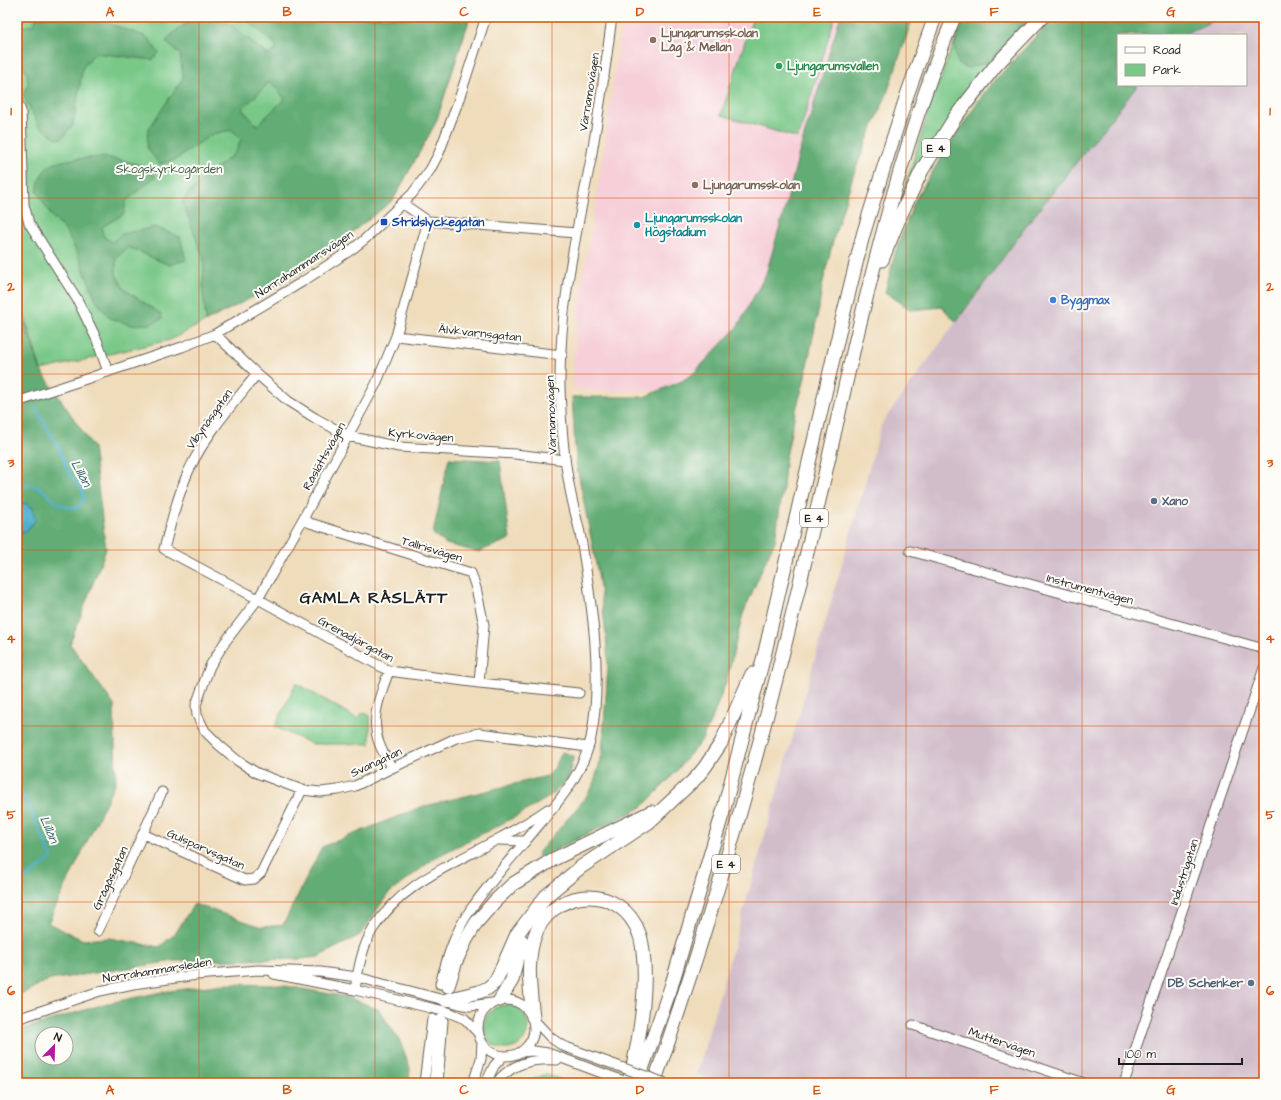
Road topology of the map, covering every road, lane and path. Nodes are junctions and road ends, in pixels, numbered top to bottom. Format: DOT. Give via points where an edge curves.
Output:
graph roads {
  1 [pos="486,17"];
  2 [pos="612,17"];
  3 [pos="929,17"];
  4 [pos="935,17"];
  5 [pos="954,17"];
  6 [pos="1042,17"];
  7 [pos="907,95"];
  8 [pos="17,101"];
  9 [pos="402,203"];
  10 [pos="428,221"];
  11 [pos="576,233"];
  12 [pos="865,301"];
  13 [pos="215,334"];
  14 [pos="396,336"];
  15 [pos="562,355"];
  16 [pos="108,372"];
  17 [pos="257,374"];
  18 [pos="17,402"];
  19 [pos="348,436"];
  20 [pos="565,460"];
  21 [pos="303,519"];
  22 [pos="164,549"];
  23 [pos="910,551"];
  24 [pos="258,598"];
  25 [pos="772,620"];
  26 [pos="1264,649"];
  27 [pos="1264,668"];
  28 [pos="389,671"];
  29 [pos="478,683"];
  30 [pos="580,693"];
  31 [pos="197,715"];
  32 [pos="588,747"];
  33 [pos="392,768"];
  34 [pos="302,790"];
  35 [pos="162,792"];
  36 [pos="670,803"];
  37 [pos="557,804"];
  38 [pos="143,834"];
  39 [pos="498,840"];
  40 [pos="526,841"];
  41 [pos="526,920"];
  42 [pos="98,931"];
  43 [pos="258,970"];
  44 [pos="357,977"];
  45 [pos="444,985"];
  46 [pos="355,990"];
  47 [pos="686,991"];
  48 [pos="446,1000"];
  49 [pos="496,1002"];
  50 [pos="17,1019"];
  51 [pos="533,1019"];
  52 [pos="436,1020"];
  53 [pos="913,1024"];
  54 [pos="480,1038"];
  55 [pos="520,1052"];
  56 [pos="503,1056"];
  57 [pos="565,1060"];
  58 [pos="424,1083"];
  59 [pos="436,1083"];
  60 [pos="473,1083"];
  61 [pos="486,1083"];
  62 [pos="496,1083"];
  63 [pos="629,1083"];
  64 [pos="638,1083"];
  65 [pos="654,1083"];
  66 [pos="664,1083"];
  67 [pos="1084,1083"];
  68 [pos="1124,1083"];
  1 -- 9 [label="street, Norrahammarsvägen" via="438,153 422,182"];
  2 -- 11 [label="street, Värnamovägen" via="597,124"];
  3 -- 7 [label="highway"];
  4 -- 7 [label="highway, E 4"];
  5 -- 12 [label="highway" via="915,124"];
  6 -- 12 [label="highway, E 4" via="996,65 956,116 922,170"];
  7 -- 25 [label="highway, E 4" via="883,170 842,320"];
  8 -- 16 [label="street" via="21,111 24,205 28,222 78,299"];
  9 -- 10 [label="street"];
  9 -- 13 [label="street, Norrahammarsvägen" via="351,250"];
  10 -- 11 [label="street"];
  10 -- 14 [label="street, Råslättsvägen"];
  11 -- 15 [label="street, Värnamovägen" via="565,310"];
  12 -- 47 [label="highway, E 4" via="782,656 739,819"];
  13 -- 16 [label="street, Norrahammarsvägen"];
  13 -- 17 [label="street, Kyrkovägen"];
  14 -- 15 [label="street, Älvkvarnsgatan"];
  14 -- 19 [label="street, Råslättsvägen" via="376,384"];
  15 -- 20 [label="street, Värnamovägen" via="560,390"];
  16 -- 18 [label="street, Norrahammarsvägen"];
  17 -- 19 [label="street, Kyrkovägen" via="288,401"];
  17 -- 22 [label="street, Vibynäsgatan" via="211,433 190,469 174,508"];
  19 -- 20 [label="street, Kyrkovägen" via="399,447 515,454"];
  19 -- 21 [label="street, Råslättsvägen"];
  20 -- 32 [label="street, Värnamovägen" via="584,555 596,665 595,706"];
  21 -- 24 [label="street, Råslättsvägen"];
  21 -- 29 [label="street, Tallrisvägen" via="471,574 484,625"];
  22 -- 24 [label="street, Grenadjärgatan"];
  23 -- 26 [label="street, Instrumentvägen"];
  24 -- 28 [label="street, Grenadjärgatan"];
  24 -- 31 [label="street, Råslättsvägen" via="210,666 196,706"];
  25 -- 36 [label="highway" via="748,686 721,743 696,778"];
  25 -- 64 [label="highway, E 4" via="722,812 671,987"];
  27 -- 68 [label="street, Industrigatan"];
  28 -- 29 [label="street, Grenadjärgatan"];
  28 -- 33 [label="street" via="376,707 375,720 379,743"];
  29 -- 30 [label="street, Grenadjärgatan"];
  31 -- 34 [label="street, Svangatan" via="205,731 238,762 257,773"];
  32 -- 33 [label="street, Svangatan" via="474,734 456,738"];
  32 -- 37 [label="street, Värnamovägen" via="574,779"];
  33 -- 34 [label="street, Svangatan" via="355,786 320,792"];
  34 -- 38 [label="street, Gulsparvsgatan" via="261,873 254,879 245,880"];
  35 -- 38 [label="street, Grågåsgatan"];
  36 -- 41 [label="highway" via="649,822 581,866 546,896"];
  36 -- 45 [label="highway" via="554,859 513,884 495,900 476,923"];
  37 -- 39 [label="street, Värnamovägen"];
  37 -- 40 [label="street, Värnamovägen"];
  38 -- 42 [label="street, Grågåsgatan"];
  39 -- 40 [label="street, Värnamovägen"];
  39 -- 44 [label="street, Värnamovägen" via="447,865 397,900 373,929"];
  40 -- 45 [label="street" via="470,911 456,936"];
  41 -- 48 [label="highway" via="494,982 479,992"];
  41 -- 49 [label="highway" via="512,980"];
  43 -- 44 [label="street, Norrahammarsleden" via="320,972"];
  43 -- 46 [label="street, Norrahammarsleden"];
  43 -- 50 [label="street, Norrahammarsleden" via="197,974 132,984 100,991"];
  44 -- 46 [label="street, Värnamovägen"];
  44 -- 48 [label="street, Norrahammarsleden"];
  46 -- 54 [label="street, Norrahammarsleden" via="448,1012 465,1019"];
  47 -- 65 [label="highway, E 4"];
  47 -- 66 [label="highway"];
  48 -- 49 [label="street, Norrahammarsleden" via="470,1006"];
  49 -- 51 [label="street" via="516,1001 528,1010"];
  49 -- 54 [label="street" via="480,1016"];
  51 -- 55 [label="street" via="532,1038 528,1046"];
  51 -- 63 [label="highway" via="530,955 537,930 545,918 564,902 585,896 599,898 622,909 639,932 644,973 642,1021"];
  51 -- 66 [label="street, bridge" via="563,1046"];
  52 -- 58 [label="street"];
  52 -- 59 [label="highway"];
  53 -- 67 [label="street, Muttervägen"];
  54 -- 56 [label="street" via="487,1049"];
  54 -- 60 [label="street" via="481,1059"];
  55 -- 56 [label="street"];
  55 -- 57 [label="street" via="548,1053"];
  56 -- 61 [label="street" via="494,1066"];
  57 -- 62 [label="street" via="527,1061 509,1070"];
  57 -- 63 [label="street"];
}
